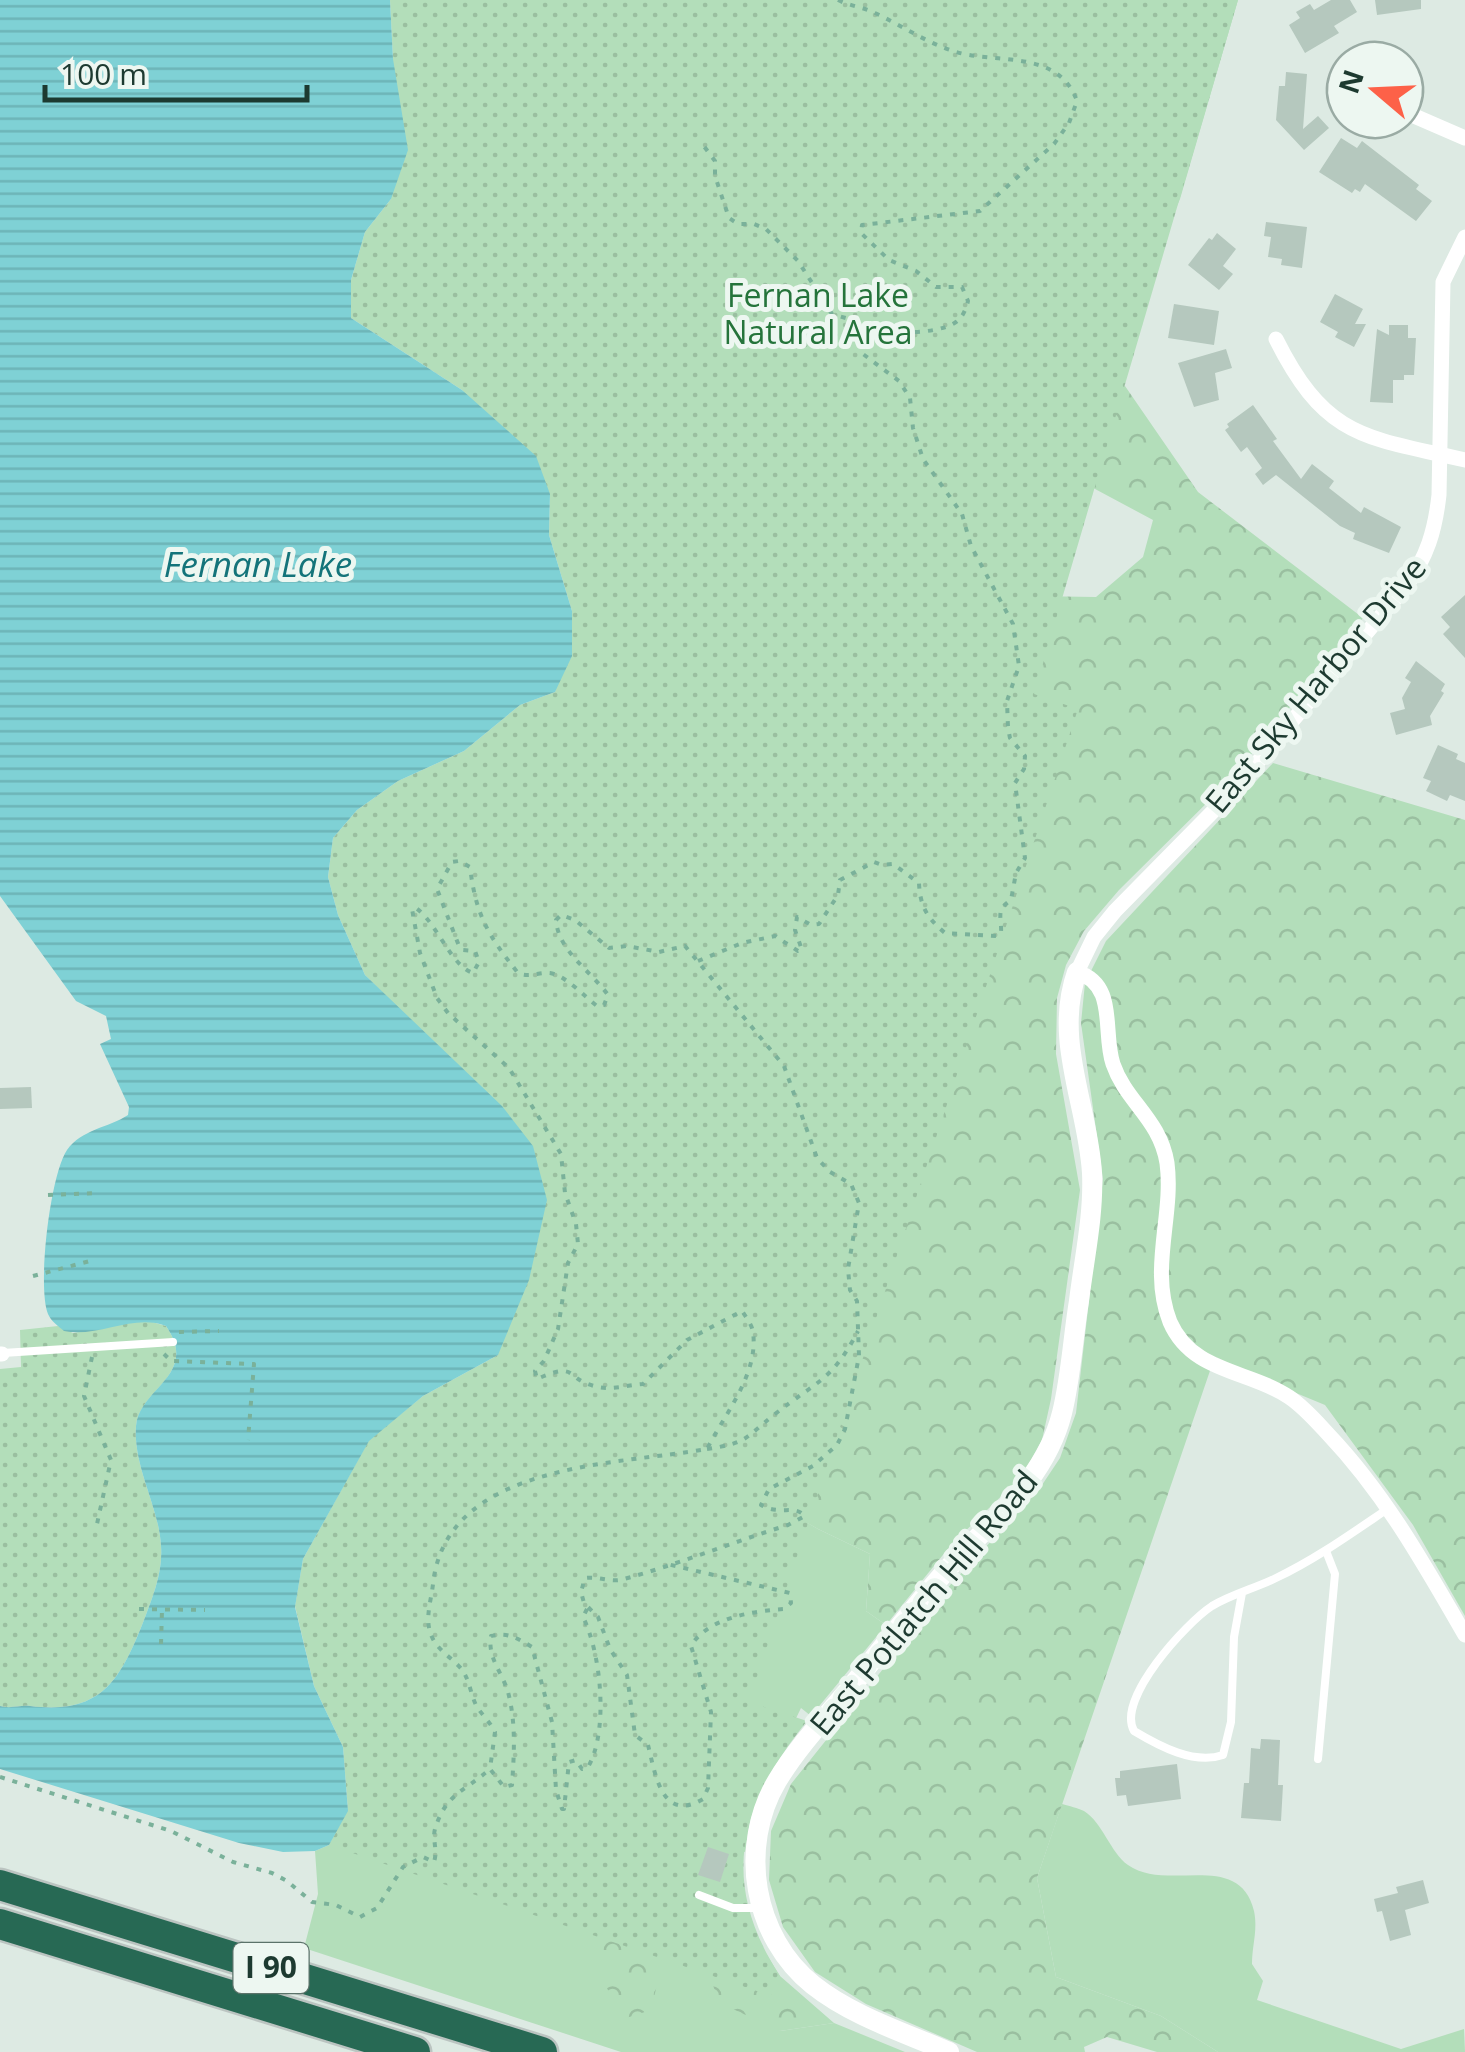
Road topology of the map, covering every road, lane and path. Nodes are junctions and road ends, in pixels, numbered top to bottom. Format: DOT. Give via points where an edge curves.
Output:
graph roads {
  1 [pos="838,0"];
  2 [pos="1425,121"];
  3 [pos="1465,138"];
  4 [pos="700,141"];
  5 [pos="1465,237"];
  6 [pos="859,326"];
  7 [pos="1276,339"];
  8 [pos="1440,454"];
  9 [pos="1465,460"];
  10 [pos="698,960"];
  11 [pos="1077,972"];
  12 [pos="98,1193"];
  13 [pos="48,1195"];
  14 [pos="90,1261"];
  15 [pos="33,1276"];
  16 [pos="859,1330"];
  17 [pos="219,1331"];
  18 [pos="163,1332"];
  19 [pos="174,1342"];
  20 [pos="95,1347"];
  21 [pos="1,1354"];
  22 [pos="171,1360"];
  23 [pos="248,1440"];
  24 [pos="707,1449"];
  25 [pos="1389,1508"];
  26 [pos="97,1524"];
  27 [pos="1326,1551"];
  28 [pos="667,1564"];
  29 [pos="1242,1593"];
  30 [pos="140,1609"];
  31 [pos="587,1609"];
  32 [pos="162,1610"];
  33 [pos="205,1610"];
  34 [pos="1465,1635"];
  35 [pos="161,1644"];
  36 [pos="1318,1759"];
  37 [pos="490,1768"];
  38 [pos="0,1776"];
  39 [pos="0,1875"];
  40 [pos="0,1885"];
  41 [pos="700,1895"];
  42 [pos="761,1908"];
  43 [pos="110,1919"];
  44 [pos="3,1926"];
  45 [pos="416,2052"];
  46 [pos="542,2052"];
  47 [pos="948,2052"];
  1 -- 6 [label="path" via="950,50 1050,69 1077,101 1054,144 980,211 862,224 862,233 889,260 936,287 962,287 968,301 961,317 944,326 886,333"];
  2 -- 3 [label="street"];
  4 -- 6 [label="path" via="715,161 729,218 766,229 798,262 832,314"];
  5 -- 8 [label="street, East Sky Harbor Drive" via="1443,282"];
  6 -- 10 [label="path" via="862,354 910,398 923,459 962,514 1016,634 1019,666 1007,700 1010,738 1025,756 1016,783 1025,858 1012,900 1001,906 998,936 944,933 920,902 919,883 892,864 874,862 840,880 819,924 797,917 802,950 775,936"];
  7 -- 8 [label="street" via="1308,394 1340,422 1396,447"];
  8 -- 9 [label="street"];
  8 -- 11 [label="street, East Sky Harbor Drive" via="1436,522 1418,569 1235,789 1115,911"];
  10 -- 16 [label="path" via="784,1066 818,1158 851,1184 859,1203 848,1269"];
  10 -- 24 [label="path" via="684,946 659,952 609,948 560,915 556,928 576,962 608,995 604,1006 596,1006 560,977 518,973 480,918 467,864 452,862 437,889 459,946 479,956 472,972 420,910 412,909 437,998 509,1068 562,1154 578,1244 568,1264 558,1329 535,1374 573,1370 590,1386 643,1384 687,1340 742,1311 754,1330 751,1359"];
  11 -- 25 [label="street" via="1100,986 1113,1064 1162,1143 1168,1172 1162,1275 1171,1323 1200,1358 1293,1400"];
  11 -- 42 [label="street, East Potlatch Hill Road" via="1068,1038 1092,1186 1056,1433 1033,1479 941,1576 778,1780 756,1841"];
  12 -- 13 [label="path"];
  14 -- 15 [label="path"];
  16 -- 24 [label="path" via="824,1381 747,1440"];
  16 -- 28 [label="path" via="846,1429 813,1466 770,1489 761,1505 806,1516"];
  17 -- 18 [label="path"];
  19 -- 20 [label="lane"];
  20 -- 21 [label="lane"];
  20 -- 26 [label="path" via="84,1396 112,1460"];
  22 -- 23 [label="path" via="254,1364"];
  24 -- 37 [label="path" via="553,1472 475,1510 454,1528 434,1573 427,1620 433,1642 462,1671 495,1732"];
  25 -- 27 [label="lane"];
  25 -- 34 [label="street"];
  27 -- 29 [label="lane"];
  27 -- 36 [label="lane" via="1334,1574"];
  28 -- 31 [label="path" via="621,1580 585,1578"];
  28 -- 31 [label="path" via="790,1593 784,1609 718,1623 699,1632 691,1646 711,1712 707,1794 690,1805 672,1802 656,1782 648,1745 634,1735 627,1676 598,1617"];
  29 -- 29 [label="lane" via="1190,1624 1155,1663 1131,1710 1134,1731 1195,1758 1223,1756"];
  30 -- 32 [label="path"];
  31 -- 37 [label="path" via="600,1700 594,1757 588,1768 570,1762 564,1809 556,1790 552,1722 532,1647 503,1633 491,1636 488,1649 508,1692 512,1785 504,1787"];
  32 -- 33 [label="path"];
  32 -- 35 [label="path"];
  37 -- 38 [label="path" via="447,1800 433,1831 434,1862 423,1857 403,1867 378,1908 360,1917 312,1902 272,1873 171,1831"];
  39 -- 43 [label="highway"];
  40 -- 43 [label="highway, I 90"];
  41 -- 42 [label="lane" via="732,1908"];
  42 -- 47 [label="street, East Potlatch Hill Road" via="781,1950 810,1983 850,2009"];
  43 -- 46 [label="highway, I 90"];
  44 -- 45 [label="highway, I 90"];
}
